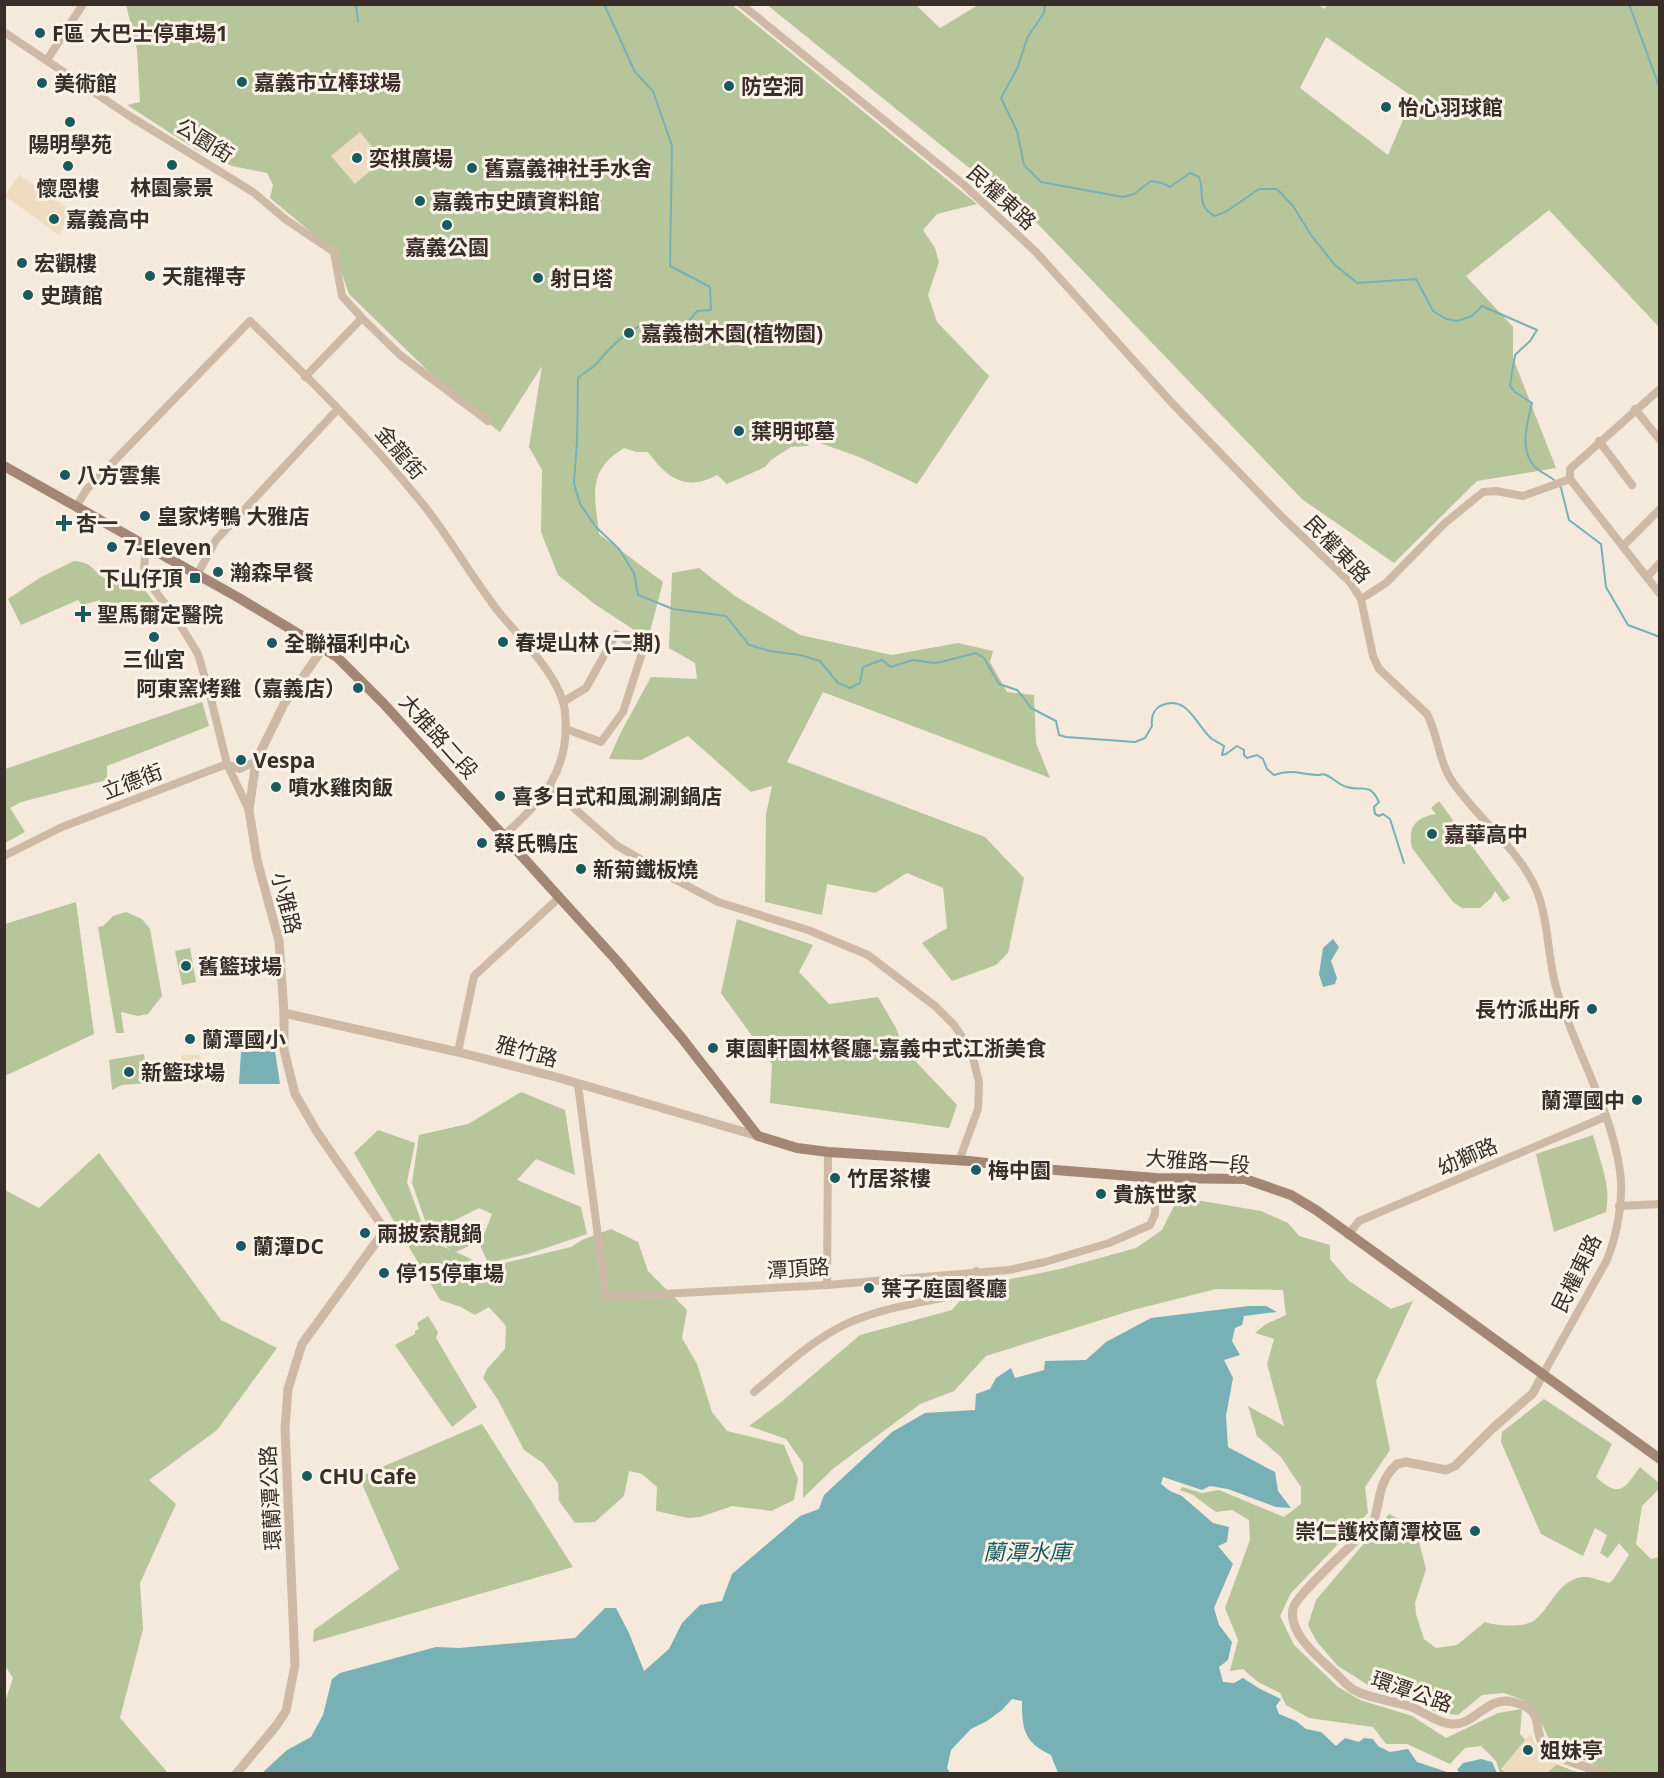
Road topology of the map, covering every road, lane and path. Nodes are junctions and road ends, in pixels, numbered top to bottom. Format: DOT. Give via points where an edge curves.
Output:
graph roads {
  1 [pos="82,4"];
  2 [pos="741,4"];
  3 [pos="4,32"];
  4 [pos="46,60"];
  5 [pos="362,318"];
  6 [pos="305,377"];
  7 [pos="1659,389"];
  8 [pos="1635,409"];
  9 [pos="337,410"];
  10 [pos="488,421"];
  11 [pos="1659,440"];
  12 [pos="1599,441"];
  13 [pos="4,466"];
  14 [pos="1570,479"];
  15 [pos="1632,485"];
  16 [pos="76,507"];
  17 [pos="1659,509"];
  18 [pos="1623,546"];
  19 [pos="146,547"];
  20 [pos="1659,563"];
  21 [pos="197,575"];
  22 [pos="1647,577"];
  23 [pos="1659,594"];
  24 [pos="1361,599"];
  25 [pos="323,648"];
  26 [pos="563,702"];
  27 [pos="566,729"];
  28 [pos="256,760"];
  29 [pos="227,764"];
  30 [pos="550,787"];
  31 [pos="249,810"];
  32 [pos="503,836"];
  33 [pos="4,856"];
  34 [pos="560,897"];
  35 [pos="284,1013"];
  36 [pos="458,1052"];
  37 [pos="578,1085"];
  38 [pos="1605,1117"];
  39 [pos="758,1136"];
  40 [pos="828,1152"];
  41 [pos="959,1161"];
  42 [pos="1156,1178"];
  43 [pos="1659,1204"];
  44 [pos="1619,1206"];
  45 [pos="385,1230"];
  46 [pos="1347,1234"];
  47 [pos="976,1271"];
  48 [pos="827,1285"];
  49 [pos="1542,1376"];
  50 [pos="754,1392"];
  51 [pos="1659,1459"];
  52 [pos="236,1773"];
  53 [pos="1605,1773"];
  1 -- 4 [label="street"];
  2 -- 24 [label="street, 民權東路" via="963,184 1022,238 1171,402 1350,582"];
  3 -- 4 [label="street, 公園街"];
  4 -- 5 [label="street, 公園街" via="253,192 334,252 342,296"];
  5 -- 6 [label="street"];
  5 -- 10 [label="street, 公園街" via="400,355"];
  6 -- 9 [label="street, 金龍街"];
  6 -- 16 [label="street, 金龍街" via="250,321 94,481"];
  7 -- 8 [label="street"];
  8 -- 11 [label="street"];
  8 -- 12 [label="street"];
  9 -- 21 [label="street" via="216,540"];
  9 -- 26 [label="street, 金龍街" via="421,502 550,676"];
  12 -- 14 [label="street" via="1570,469"];
  12 -- 15 [label="street"];
  13 -- 16 [label="main road, 大雅路二段"];
  14 -- 18 [label="street"];
  14 -- 24 [label="street" via="1522,496 1483,492 1445,523 1386,583"];
  16 -- 19 [label="main road, 大雅路二段"];
  17 -- 18 [label="street"];
  18 -- 22 [label="street"];
  19 -- 21 [label="main road, 大雅路二段"];
  19 -- 29 [label="street" via="144,568 152,587 198,654"];
  20 -- 22 [label="street"];
  21 -- 25 [label="main road, 大雅路二段"];
  22 -- 23 [label="street"];
  24 -- 38 [label="street, 民權東路" via="1379,669 1427,714 1450,777 1506,844 1535,889 1556,985"];
  25 -- 28 [label="street, 小雅路" via="284,704"];
  25 -- 32 [label="main road, 大雅路二段" via="377,697"];
  26 -- 27 [label="street, 金龍街"];
  26 -- 27 [label="street" via="586,688 616,634 643,650 623,712 601,742"];
  27 -- 30 [label="street, 金龍街" via="561,765"];
  28 -- 29 [label="street, 立德街" via="240,769"];
  28 -- 31 [label="street, 小雅路"];
  29 -- 31 [label="street"];
  29 -- 33 [label="street, 立德街" via="63,827"];
  30 -- 32 [label="street, 金龍街"];
  30 -- 41 [label="street" via="616,845 676,880 718,902 808,930 868,955 935,1006 971,1050 978,1082 978,1109"];
  31 -- 35 [label="street, 小雅路" via="257,860 279,941"];
  32 -- 34 [label="main road, 大雅路二段"];
  34 -- 36 [label="street" via="474,976"];
  34 -- 39 [label="main road, 大雅路二段" via="656,1006"];
  35 -- 36 [label="street, 雅竹路"];
  35 -- 45 [label="street, 小雅路" via="284,1050 295,1094"];
  36 -- 37 [label="street, 雅竹路"];
  37 -- 39 [label="street, 雅竹路"];
  37 -- 48 [label="street, 潭頂路" via="606,1297"];
  38 -- 44 [label="street, 民權東路" via="1620,1173"];
  38 -- 46 [label="street, 幼獅路" via="1359,1221"];
  39 -- 40 [label="main road, 大雅路一段" via="797,1148"];
  40 -- 41 [label="main road, 大雅路一段"];
  40 -- 48 [label="street"];
  41 -- 42 [label="main road, 大雅路一段"];
  42 -- 46 [label="main road, 大雅路一段" via="1245,1179 1291,1195"];
  42 -- 47 [label="street, 潭頂路" via="1155,1214 1150,1225 1139,1231 1045,1262 1009,1270"];
  43 -- 44 [label="street"];
  44 -- 49 [label="street, 民權東路" via="1614,1243 1607,1260"];
  45 -- 52 [label="street, 環蘭潭公路" via="302,1344 292,1374 285,1428 295,1665 286,1711"];
  46 -- 49 [label="main road, 大雅路一段"];
  47 -- 48 [label="street, 潭頂路"];
  47 -- 50 [label="street" via="957,1295 893,1307 844,1325 814,1342"];
  49 -- 51 [label="main road, 大雅路一段"];
  49 -- 53 [label="street, 環潭公路" via="1533,1393 1455,1466 1446,1470 1406,1462 1396,1464 1382,1482 1373,1524 1300,1595 1292,1611 1293,1620 1308,1648 1352,1689 1405,1705 1445,1724 1461,1724 1498,1701 1520,1704 1538,1719 1542,1743 1550,1750"];
}
